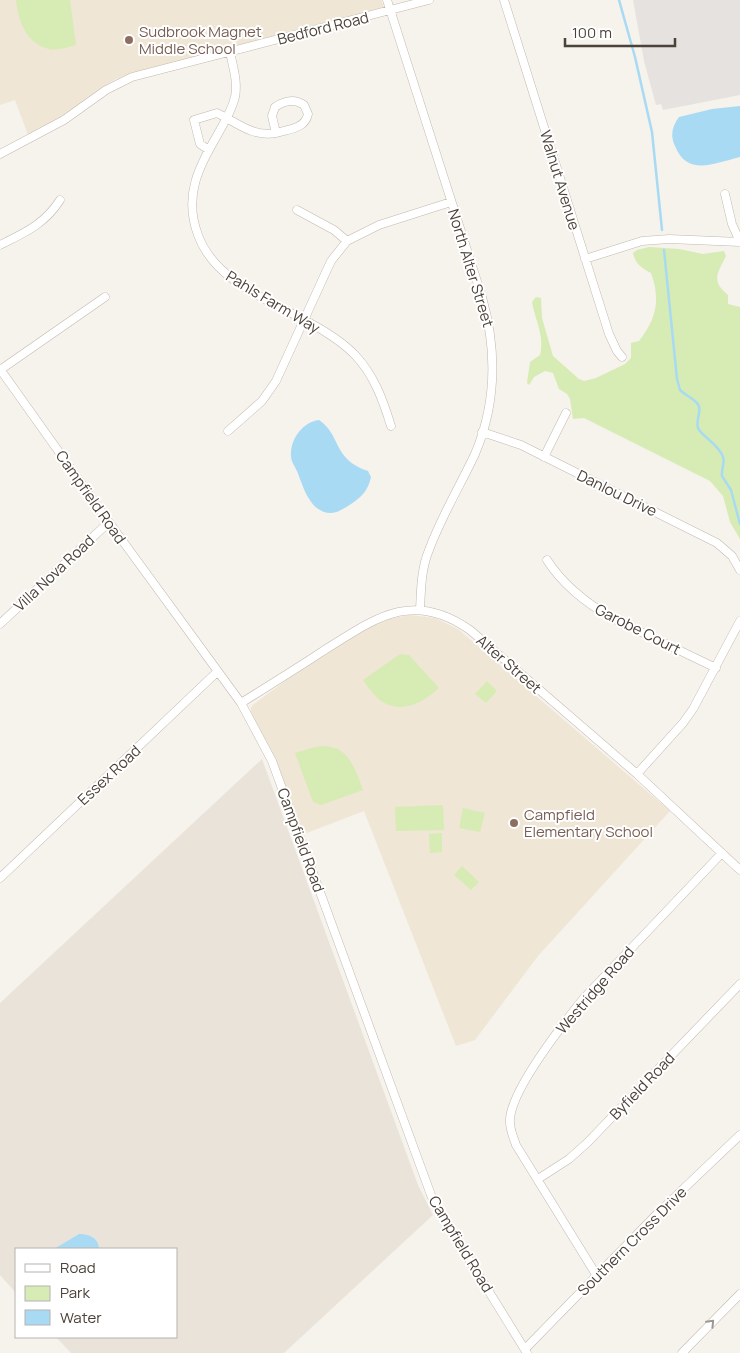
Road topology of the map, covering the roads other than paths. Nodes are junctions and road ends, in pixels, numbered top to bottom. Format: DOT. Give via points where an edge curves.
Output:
graph roads {
  1 [pos="387,0"];
  2 [pos="429,0"];
  3 [pos="504,0"];
  4 [pos="391,11"];
  5 [pos="230,52"];
  6 [pos="227,118"];
  7 [pos="276,132"];
  8 [pos="209,150"];
  9 [pos="0,154"];
  10 [pos="725,194"];
  11 [pos="60,200"];
  12 [pos="451,202"];
  13 [pos="298,210"];
  14 [pos="346,241"];
  15 [pos="740,242"];
  16 [pos="0,245"];
  17 [pos="585,259"];
  18 [pos="104,297"];
  19 [pos="305,321"];
  20 [pos="622,357"];
  21 [pos="0,370"];
  22 [pos="566,413"];
  23 [pos="391,426"];
  24 [pos="228,431"];
  25 [pos="482,432"];
  26 [pos="544,457"];
  27 [pos="108,522"];
  28 [pos="547,560"];
  29 [pos="740,570"];
  30 [pos="420,610"];
  31 [pos="740,621"];
  32 [pos="0,624"];
  33 [pos="716,668"];
  34 [pos="218,672"];
  35 [pos="241,703"];
  36 [pos="637,774"];
  37 [pos="722,853"];
  38 [pos="740,870"];
  39 [pos="0,878"];
  40 [pos="740,984"];
  41 [pos="740,1135"];
  42 [pos="538,1179"];
  43 [pos="597,1276"];
  44 [pos="740,1294"];
  45 [pos="526,1351"];
  46 [pos="682,1353"];
  1 -- 4 [label="street, North Alter Street"];
  2 -- 4 [label="street, Bedford Road"];
  3 -- 17 [label="street, Walnut Avenue"];
  4 -- 5 [label="street, Bedford Road"];
  4 -- 12 [label="street, North Alter Street"];
  5 -- 6 [label="street, Pahls Farm Way" via="236,85"];
  5 -- 9 [label="street, Bedford Road" via="118,83 64,120"];
  6 -- 7 [label="street" via="258,134"];
  6 -- 8 [label="street, Pahls Farm Way"];
  6 -- 8 [label="street" via="217,113 194,120 200,144"];
  7 -- 7 [label="street" via="272,116 275,107 294,100 304,105 308,114 304,124"];
  8 -- 19 [label="street, Pahls Farm Way" via="191,198 194,223 203,248 230,279"];
  10 -- 15 [label="street"];
  11 -- 16 [label="street" via="38,225"];
  12 -- 14 [label="street" via="379,225"];
  12 -- 25 [label="street, North Alter Street" via="482,297 491,336 491,394"];
  13 -- 14 [label="street" via="334,230"];
  14 -- 19 [label="street" via="331,261"];
  15 -- 17 [label="street" via="642,241"];
  17 -- 20 [label="street, Walnut Avenue" via="609,334"];
  18 -- 21 [label="street"];
  19 -- 23 [label="street, Pahls Farm Way" via="332,337 366,368 378,389"];
  19 -- 24 [label="street" via="270,391"];
  21 -- 27 [label="street, Campfield Road"];
  22 -- 26 [label="street"];
  25 -- 26 [label="street, Danlou Drive" via="521,445"];
  25 -- 30 [label="street, North Alter Street" via="428,551"];
  26 -- 29 [label="street, Danlou Drive" via="717,543 732,556"];
  27 -- 32 [label="street, Villa Nova Road"];
  27 -- 34 [label="street, Campfield Road"];
  28 -- 33 [label="street, Garobe Court" via="564,582 595,608"];
  30 -- 35 [label="street, Alter Street" via="377,618"];
  30 -- 36 [label="street, Alter Street" via="447,616 470,630"];
  31 -- 33 [label="street"];
  33 -- 36 [label="street" via="683,723"];
  34 -- 35 [label="street, Campfield Road"];
  34 -- 39 [label="street, Essex Road"];
  35 -- 45 [label="street, Campfield Road" via="272,761 431,1195"];
  36 -- 37 [label="street, Alter Street"];
  37 -- 38 [label="street, Alter Street"];
  37 -- 42 [label="street, Westridge Road" via="583,1000 548,1046 516,1098 510,1128 516,1145"];
  40 -- 42 [label="street, Byfield Road" via="579,1151"];
  41 -- 43 [label="street, Southern Cross Drive"];
  42 -- 43 [label="street, Westridge Road"];
  43 -- 45 [label="street, Southern Cross Drive"];
  46 -- 44 [label="street, one-way"];
}
